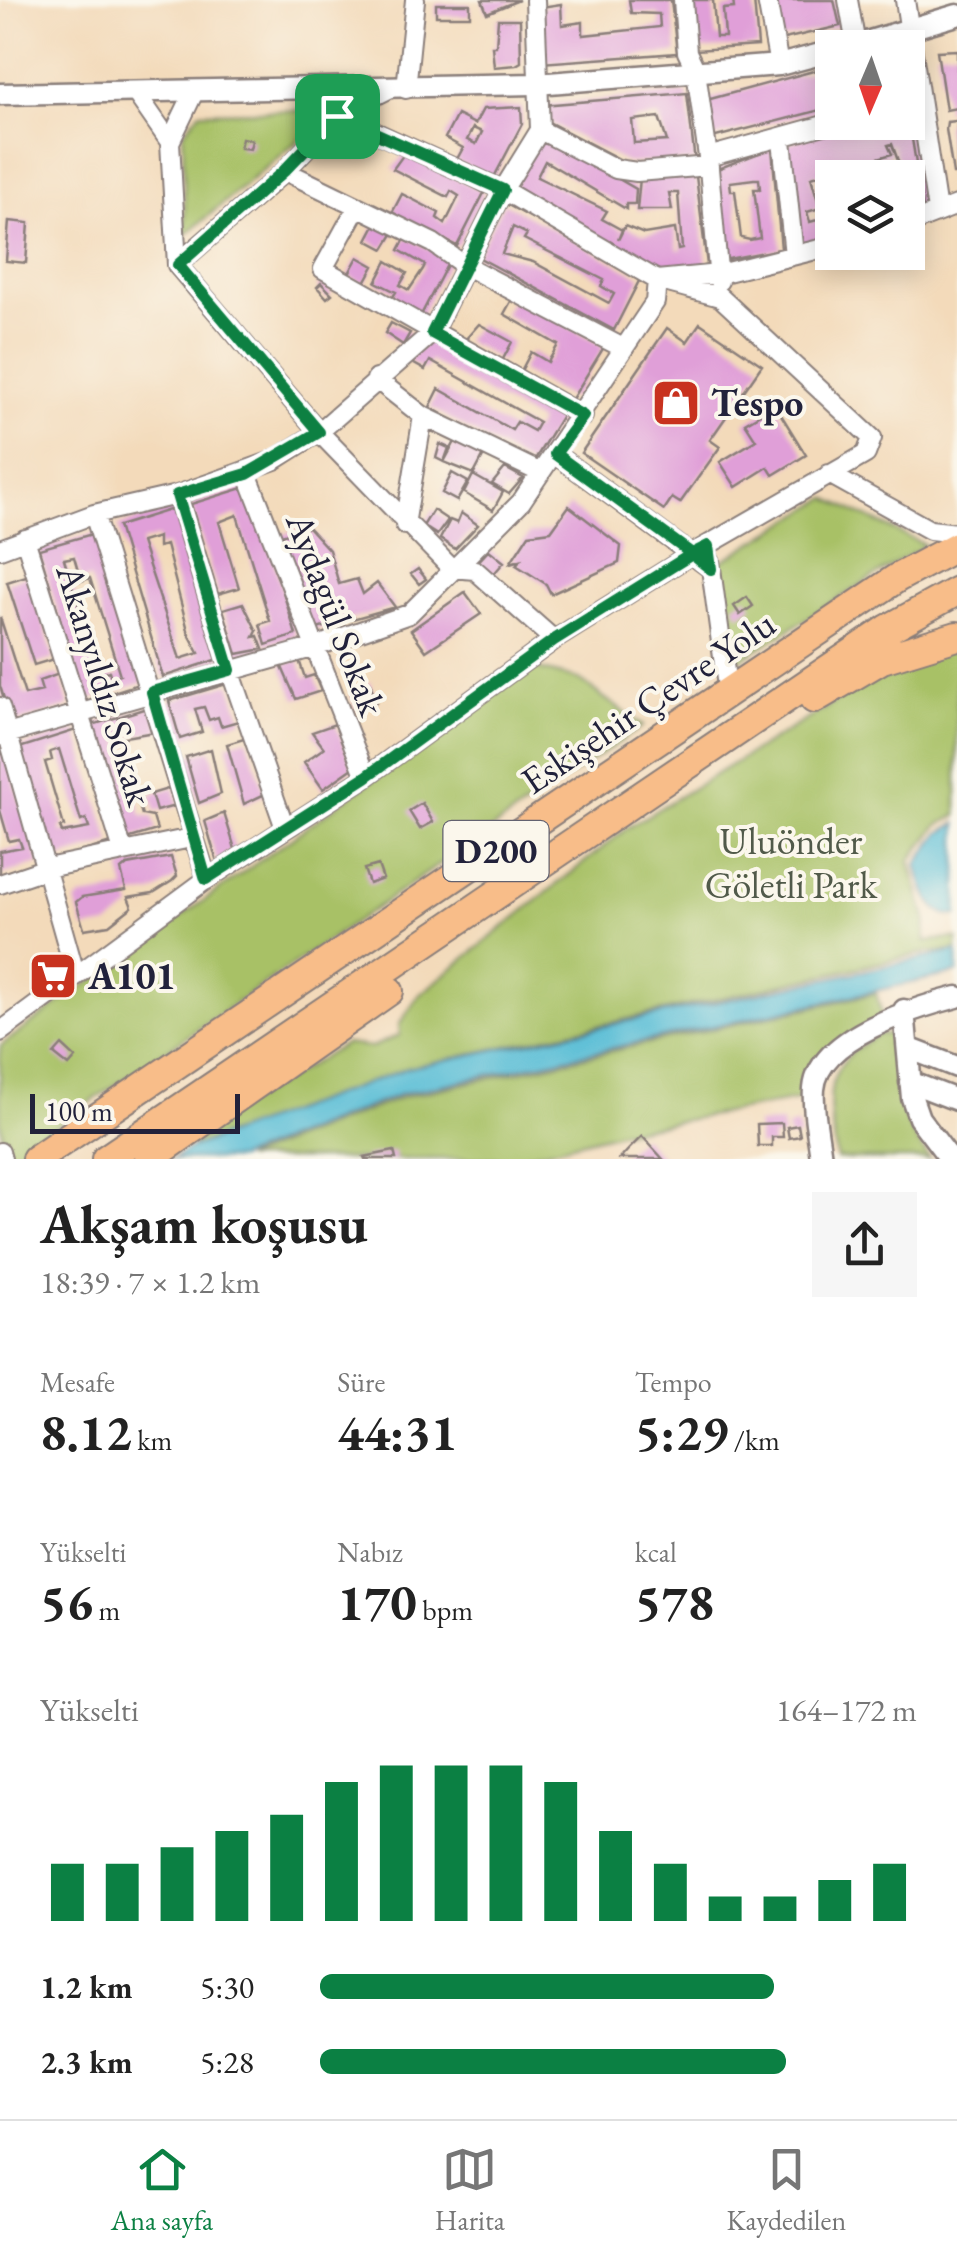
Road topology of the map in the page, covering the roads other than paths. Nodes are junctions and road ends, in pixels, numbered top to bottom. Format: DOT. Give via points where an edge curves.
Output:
graph roads {
  1 [pos="415,0"];
  2 [pos="535,0"];
  3 [pos="683,0"];
  4 [pos="767,0"];
  5 [pos="848,0"];
  6 [pos="905,0"];
  7 [pos="957,15"];
  8 [pos="850,30"];
  9 [pos="910,30"];
  10 [pos="913,30"];
  11 [pos="815,56"];
  12 [pos="778,66"];
  13 [pos="696,71"];
  14 [pos="536,84"];
  15 [pos="397,89"];
  16 [pos="194,92"];
  17 [pos="136,93"];
  18 [pos="0,94"];
  19 [pos="337,116"];
  20 [pos="815,129"];
  21 [pos="540,130"];
  22 [pos="782,140"];
  23 [pos="923,140"];
  24 [pos="170,142"];
  25 [pos="708,161"];
  26 [pos="284,171"];
  27 [pos="503,190"];
  28 [pos="957,205"];
  29 [pos="356,208"];
  30 [pos="938,212"];
  31 [pos="925,217"];
  32 [pos="815,250"];
  33 [pos="794,254"];
  34 [pos="178,265"];
  35 [pos="464,265"];
  36 [pos="719,274"];
  37 [pos="657,280"];
  38 [pos="720,297"];
  39 [pos="432,333"];
  40 [pos="623,348"];
  41 [pos="376,379"];
  42 [pos="423,416"];
  43 [pos="583,416"];
  44 [pos="319,432"];
  45 [pos="555,454"];
  46 [pos="539,472"];
  47 [pos="247,474"];
  48 [pos="829,474"];
  49 [pos="177,495"];
  50 [pos="94,514"];
  51 [pos="405,525"];
  52 [pos="957,533"];
  53 [pos="26,539"];
  54 [pos="957,546"];
  55 [pos="0,550"];
  56 [pos="700,550"];
  57 [pos="452,568"];
  58 [pos="957,591"];
  59 [pos="957,636"];
  60 [pos="554,640"];
  61 [pos="312,648"];
  62 [pos="230,670"];
  63 [pos="152,692"];
  64 [pos="728,694"];
  65 [pos="0,707"];
  66 [pos="81,714"];
  67 [pos="4,735"];
  68 [pos="697,758"];
  69 [pos="366,777"];
  70 [pos="609,819"];
  71 [pos="285,828"];
  72 [pos="192,838"];
  73 [pos="123,851"];
  74 [pos="47,868"];
  75 [pos="206,879"];
  76 [pos="0,884"];
  77 [pos="75,972"];
  78 [pos="957,997"];
  79 [pos="904,1010"];
  80 [pos="0,1032"];
  81 [pos="908,1048"];
  82 [pos="957,1067"];
  83 [pos="910,1082"];
  84 [pos="957,1100"];
  85 [pos="0,1152"];
  86 [pos="2,1159"];
  87 [pos="36,1159"];
  88 [pos="106,1159"];
  89 [pos="149,1159"];
  90 [pos="822,1159"];
  91 [pos="950,1159"];
  1 -- 15 [label="street"];
  2 -- 14 [label="street"];
  3 -- 13 [label="street"];
  4 -- 12 [label="street"];
  5 -- 8 [label="street"];
  6 -- 9 [label="street"];
  7 -- 10 [label="street"];
  11 -- 12 [label="street"];
  12 -- 13 [label="street"];
  13 -- 14 [label="street"];
  13 -- 25 [label="street"];
  14 -- 15 [label="street"];
  14 -- 21 [label="street"];
  15 -- 16 [label="street"];
  15 -- 19 [label="street"];
  16 -- 17 [label="street"];
  16 -- 24 [label="street"];
  17 -- 18 [label="street"];
  17 -- 24 [label="street"];
  19 -- 26 [label="street"];
  19 -- 27 [label="street"];
  20 -- 22 [label="street"];
  21 -- 25 [label="street" via="616,169"];
  21 -- 27 [label="street"];
  22 -- 25 [label="street"];
  22 -- 33 [label="street"];
  23 -- 30 [label="street"];
  24 -- 34 [label="street"];
  25 -- 36 [label="street"];
  26 -- 29 [label="street"];
  26 -- 34 [label="street"];
  27 -- 35 [label="street"];
  27 -- 37 [label="street"];
  28 -- 30 [label="street"];
  29 -- 35 [label="street"];
  29 -- 39 [label="street" via="323,269"];
  30 -- 31 [label="street"];
  32 -- 33 [label="street"];
  33 -- 36 [label="street"];
  34 -- 44 [label="street"];
  35 -- 39 [label="street"];
  35 -- 40 [label="street"];
  36 -- 37 [label="street"];
  36 -- 38 [label="street"];
  37 -- 38 [label="street"];
  37 -- 40 [label="street" via="655,302"];
  38 -- 48 [label="street" via="872,438 866,454"];
  39 -- 41 [label="street"];
  39 -- 43 [label="street"];
  40 -- 43 [label="street"];
  41 -- 42 [label="street"];
  41 -- 44 [label="street"];
  42 -- 46 [label="street"];
  42 -- 51 [label="street"];
  43 -- 45 [label="street"];
  44 -- 47 [label="street"];
  44 -- 51 [label="street"];
  45 -- 46 [label="street"];
  45 -- 56 [label="street"];
  46 -- 57 [label="street" via="496,530"];
  47 -- 49 [label="street"];
  47 -- 61 [label="street, Aydagül Sokak"];
  48 -- 52 [label="street" via="930,530"];
  48 -- 56 [label="street"];
  49 -- 50 [label="street"];
  49 -- 62 [label="street"];
  50 -- 53 [label="street"];
  50 -- 63 [label="street"];
  51 -- 57 [label="street"];
  53 -- 55 [label="street"];
  53 -- 66 [label="street, Akanyıldız Sokak"];
  54 -- 64 [label="highway, Eskişehir Çevre Yolu / D200" via="897,578"];
  56 -- 60 [label="street"];
  56 -- 64 [label="street" via="711,569"];
  57 -- 60 [label="street" via="475,570"];
  57 -- 61 [label="street" via="410,614"];
  58 -- 68 [label="highway, Eskişehir Çevre Yolu / D200" via="888,628"];
  59 -- 68 [label="highway" via="882,659 757,732"];
  60 -- 69 [label="street"];
  61 -- 62 [label="street"];
  61 -- 69 [label="street, Aydagül Sokak"];
  62 -- 63 [label="street"];
  62 -- 71 [label="street"];
  63 -- 66 [label="street"];
  63 -- 72 [label="street"];
  64 -- 87 [label="highway, Eskişehir Çevre Yolu / D200"];
  65 -- 67 [label="street"];
  66 -- 67 [label="street"];
  66 -- 73 [label="street, Akanyıldız Sokak"];
  67 -- 74 [label="street"];
  68 -- 70 [label="highway, Eskişehir Çevre Yolu / D200"];
  69 -- 71 [label="street"];
  70 -- 88 [label="highway, Eskişehir Çevre Yolu / D200"];
  70 -- 89 [label="highway" via="574,858"];
  71 -- 75 [label="street"];
  72 -- 73 [label="street"];
  72 -- 75 [label="street"];
  73 -- 74 [label="street"];
  74 -- 76 [label="street"];
  74 -- 77 [label="street"];
  75 -- 77 [label="street"];
  77 -- 80 [label="street"];
  78 -- 79 [label="street"];
  79 -- 81 [label="street"];
  79 -- 90 [label="street" via="839,1046 814,1086"];
  81 -- 82 [label="street"];
  81 -- 83 [label="street"];
  83 -- 84 [label="street"];
  83 -- 91 [label="street" via="919,1118"];
  85 -- 86 [label="street"];
}
